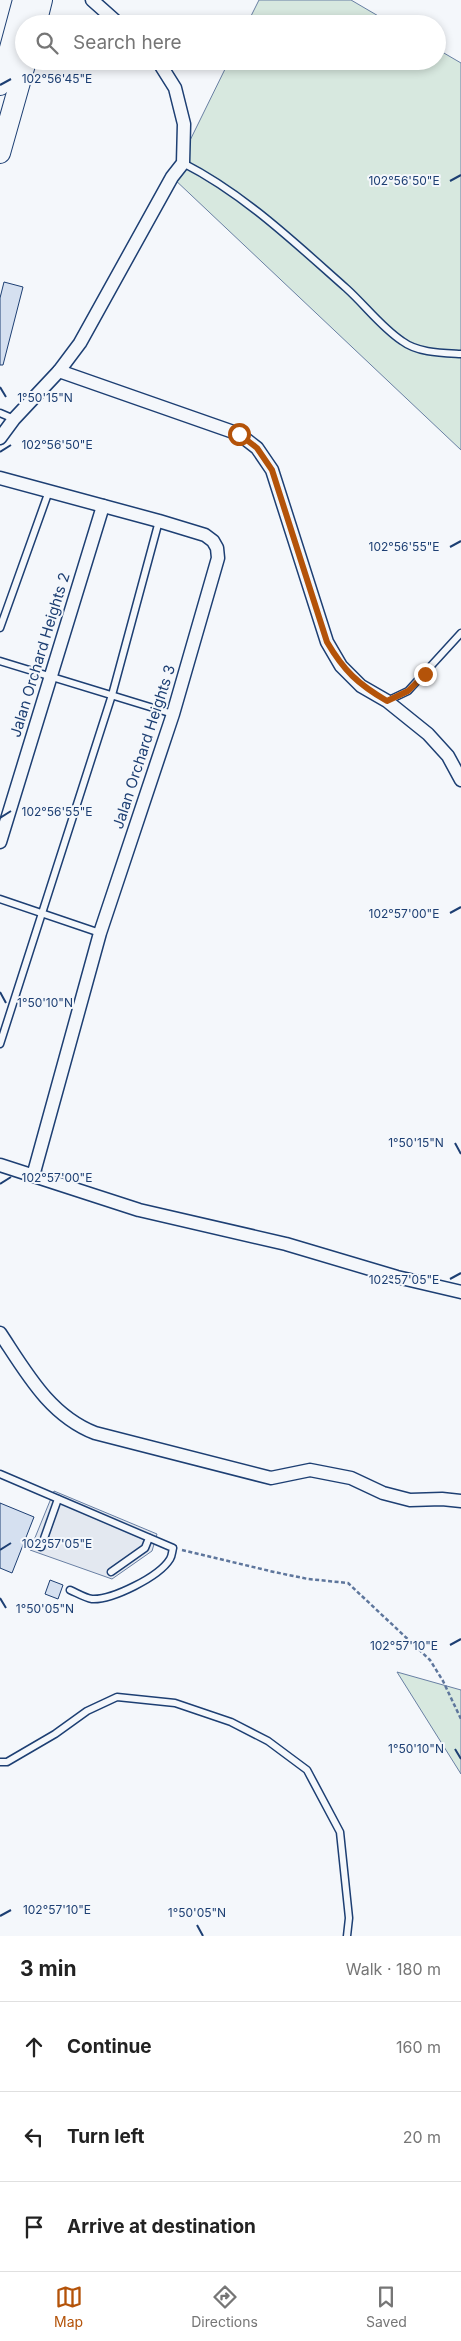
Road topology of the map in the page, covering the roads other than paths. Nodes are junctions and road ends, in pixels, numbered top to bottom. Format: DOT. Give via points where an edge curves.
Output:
graph roads {
  1 [pos="23,0"];
  2 [pos="42,0"];
  3 [pos="92,0"];
  4 [pos="20,15"];
  5 [pos="38,15"];
  6 [pos="109,15"];
  7 [pos="15,38"];
  8 [pos="10,62"];
  9 [pos="164,70"];
  10 [pos="0,85"];
  11 [pos="0,154"];
  12 [pos="183,163"];
  13 [pos="461,354"];
  14 [pos="59,371"];
  15 [pos="0,413"];
  16 [pos="14,419"];
  17 [pos="0,438"];
  18 [pos="0,478"];
  19 [pos="49,492"];
  20 [pos="103,506"];
  21 [pos="159,521"];
  22 [pos="0,628"];
  23 [pos="461,633"];
  24 [pos="0,661"];
  25 [pos="50,676"];
  26 [pos="112,695"];
  27 [pos="387,701"];
  28 [pos="173,714"];
  29 [pos="461,780"];
  30 [pos="0,842"];
  31 [pos="0,899"];
  32 [pos="44,913"];
  33 [pos="100,933"];
  34 [pos="0,1044"];
  35 [pos="0,1165"];
  36 [pos="33,1176"];
  37 [pos="461,1292"];
  38 [pos="0,1333"];
  39 [pos="0,1474"];
  40 [pos="58,1499"];
  41 [pos="461,1502"];
  42 [pos="149,1538"];
  43 [pos="40,1547"];
  44 [pos="111,1572"];
  45 [pos="70,1590"];
  46 [pos="0,1762"];
  47 [pos="347,1936"];
  1 -- 4 [label="highway"];
  2 -- 5 [label="highway"];
  3 -- 6 [label="street"];
  7 -- 8 [label="highway"];
  8 -- 10 [label="highway"];
  8 -- 11 [label="highway"];
  9 -- 12 [label="street" via="175,88 184,124"];
  12 -- 13 [label="lane" via="241,198 347,289 402,342 416,348"];
  12 -- 14 [label="street" via="172,177 80,343"];
  14 -- 16 [label="street"];
  14 -- 27 [label="street" via="239,434 257,448 272,470 280,491 327,642 341,666 361,686"];
  15 -- 16 [label="lane"];
  16 -- 17 [label="street"];
  18 -- 19 [label="street, Jalan Orchard Heights 3"];
  19 -- 20 [label="street, Jalan Orchard Heights 3"];
  19 -- 22 [label="lane"];
  20 -- 21 [label="street, Jalan Orchard Heights 3"];
  20 -- 25 [label="street, Jalan Orchard Heights 2"];
  21 -- 26 [label="lane"];
  21 -- 28 [label="street, Jalan Orchard Heights 3" via="206,536 217,548 218,558"];
  23 -- 27 [label="lane" via="408,691"];
  24 -- 25 [label="lane"];
  25 -- 26 [label="lane"];
  25 -- 30 [label="street, Jalan Orchard Heights 2"];
  26 -- 28 [label="lane"];
  26 -- 32 [label="lane"];
  27 -- 29 [label="street" via="428,734 448,756"];
  28 -- 33 [label="street, Jalan Orchard Heights 3"];
  31 -- 32 [label="lane"];
  32 -- 33 [label="lane"];
  32 -- 34 [label="lane"];
  33 -- 36 [label="street, Jalan Orchard Heights 3"];
  35 -- 36 [label="street"];
  36 -- 37 [label="street" via="139,1210 286,1244"];
  38 -- 41 [label="street" via="39,1393 81,1428 271,1478 310,1470 351,1478 383,1494 410,1500"];
  39 -- 40 [label="lane"];
  40 -- 42 [label="lane"];
  40 -- 43 [label="lane"];
  42 -- 44 [label="lane" via="145,1548"];
  42 -- 45 [label="lane" via="173,1548 170,1560 140,1583 114,1595 91,1599"];
  46 -- 47 [label="lane" via="7,1762 87,1711 117,1697 175,1703 268,1740 307,1770 340,1832 349,1918"];
}
